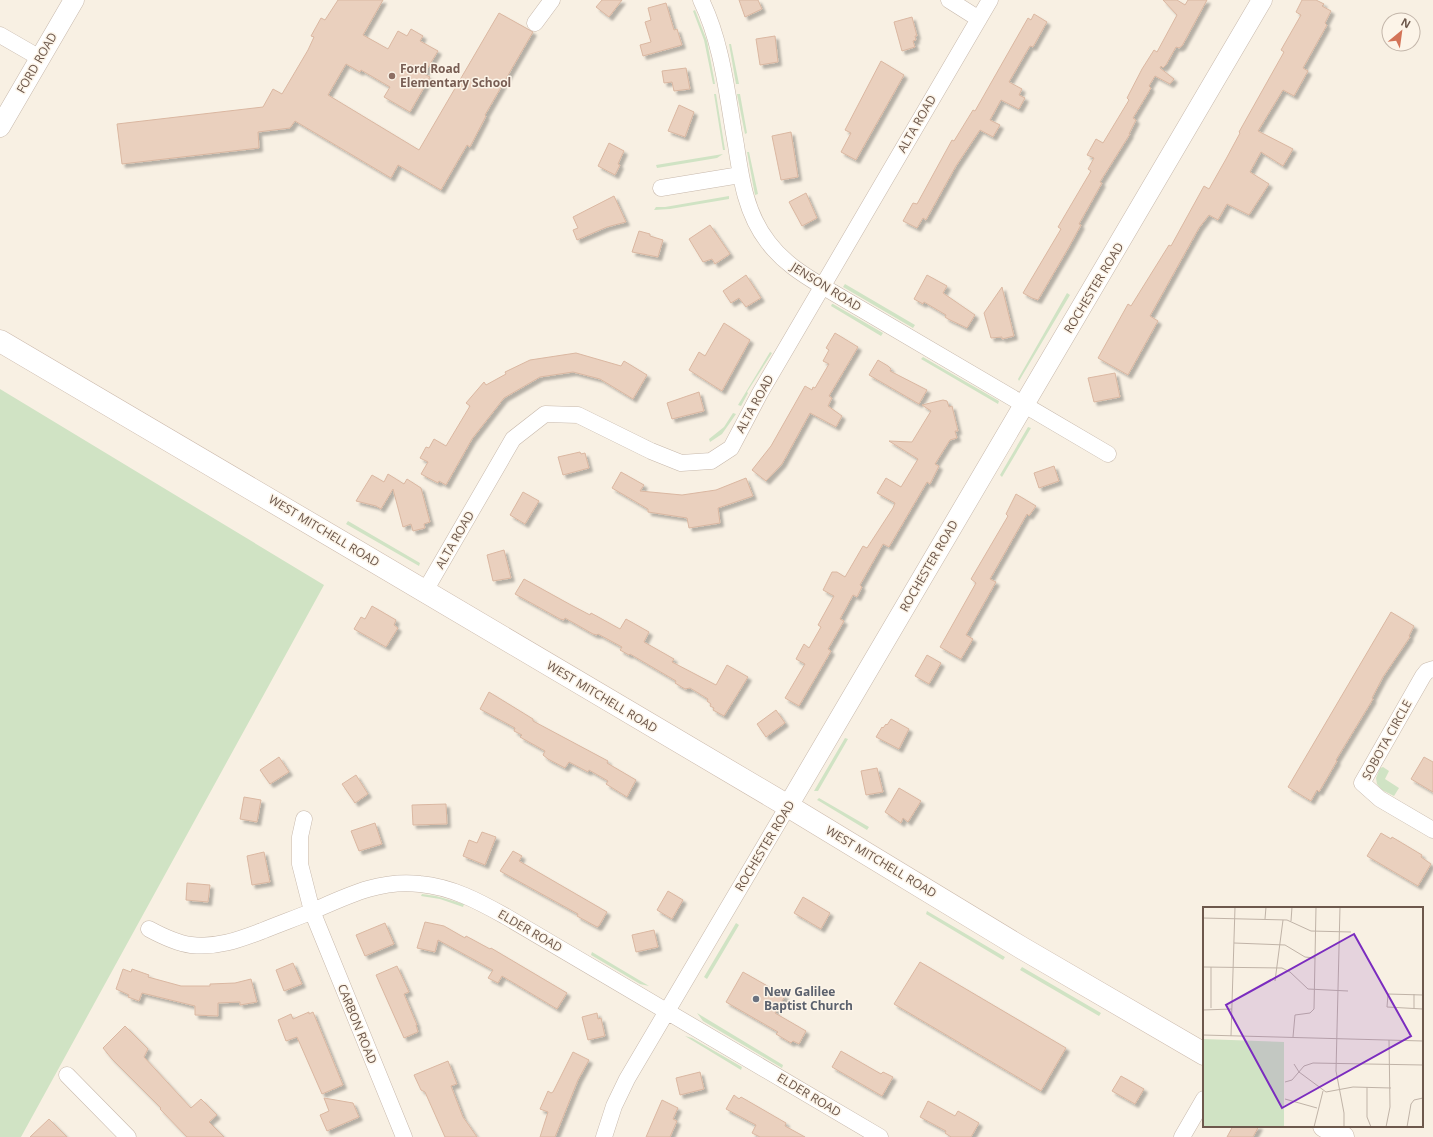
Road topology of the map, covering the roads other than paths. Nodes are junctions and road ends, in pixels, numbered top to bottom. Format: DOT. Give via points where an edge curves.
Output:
graph roads {
  1 [pos="74,0"];
  2 [pos="552,0"];
  3 [pos="701,0"];
  4 [pos="949,0"];
  5 [pos="990,0"];
  6 [pos="1262,0"];
  7 [pos="979,19"];
  8 [pos="535,23"];
  9 [pos="0,35"];
  10 [pos="40,58"];
  11 [pos="0,127"];
  12 [pos="740,175"];
  13 [pos="660,188"];
  14 [pos="822,286"];
  15 [pos="0,341"];
  16 [pos="1024,406"];
  17 [pos="1108,454"];
  18 [pos="425,591"];
  19 [pos="1433,669"];
  20 [pos="788,806"];
  21 [pos="304,819"];
  22 [pos="1433,830"];
  23 [pos="312,911"];
  24 [pos="149,929"];
  25 [pos="667,1011"];
  26 [pos="1203,1053"];
  27 [pos="68,1075"];
  28 [pos="1203,1101"];
  29 [pos="1326,1127"];
  30 [pos="128,1137"];
  31 [pos="404,1137"];
  32 [pos="604,1137"];
  33 [pos="880,1137"];
  34 [pos="1182,1137"];
  35 [pos="1343,1137"];
  1 -- 10 [label="street, FORD ROAD"];
  2 -- 8 [label="street"];
  3 -- 12 [label="street, JENSON ROAD" via="718,42"];
  4 -- 7 [label="street"];
  5 -- 7 [label="street, ALTA ROAD"];
  6 -- 16 [label="street, ROCHESTER ROAD"];
  7 -- 14 [label="street, ALTA ROAD"];
  9 -- 10 [label="street"];
  10 -- 11 [label="street, FORD ROAD"];
  12 -- 13 [label="street"];
  12 -- 14 [label="street, JENSON ROAD" via="747,203 768,242 787,263"];
  14 -- 16 [label="street, JENSON ROAD"];
  14 -- 18 [label="street, ALTA ROAD" via="731,448 711,461 681,463 578,415 545,414 513,440"];
  15 -- 18 [label="main road, WEST MITCHELL ROAD"];
  16 -- 17 [label="street, JENSON ROAD"];
  16 -- 20 [label="street, ROCHESTER ROAD"];
  18 -- 20 [label="main road, WEST MITCHELL ROAD"];
  19 -- 22 [label="street, SOBOTA CIRCLE" via="1423,676 1362,783 1380,799"];
  20 -- 25 [label="street, ROCHESTER ROAD"];
  20 -- 26 [label="main road, WEST MITCHELL ROAD"];
  21 -- 23 [label="street, CARBON ROAD" via="300,837 300,864"];
  23 -- 24 [label="street, ELDER ROAD" via="239,940 214,945 177,942"];
  23 -- 25 [label="street, ELDER ROAD" via="342,897 382,885 419,883 456,892 505,916"];
  23 -- 31 [label="street, CARBON ROAD"];
  25 -- 32 [label="street, ROCHESTER ROAD" via="622,1090"];
  25 -- 33 [label="street, ELDER ROAD"];
  27 -- 30 [label="street"];
  28 -- 34 [label="street"];
  29 -- 35 [label="main road"];
}
